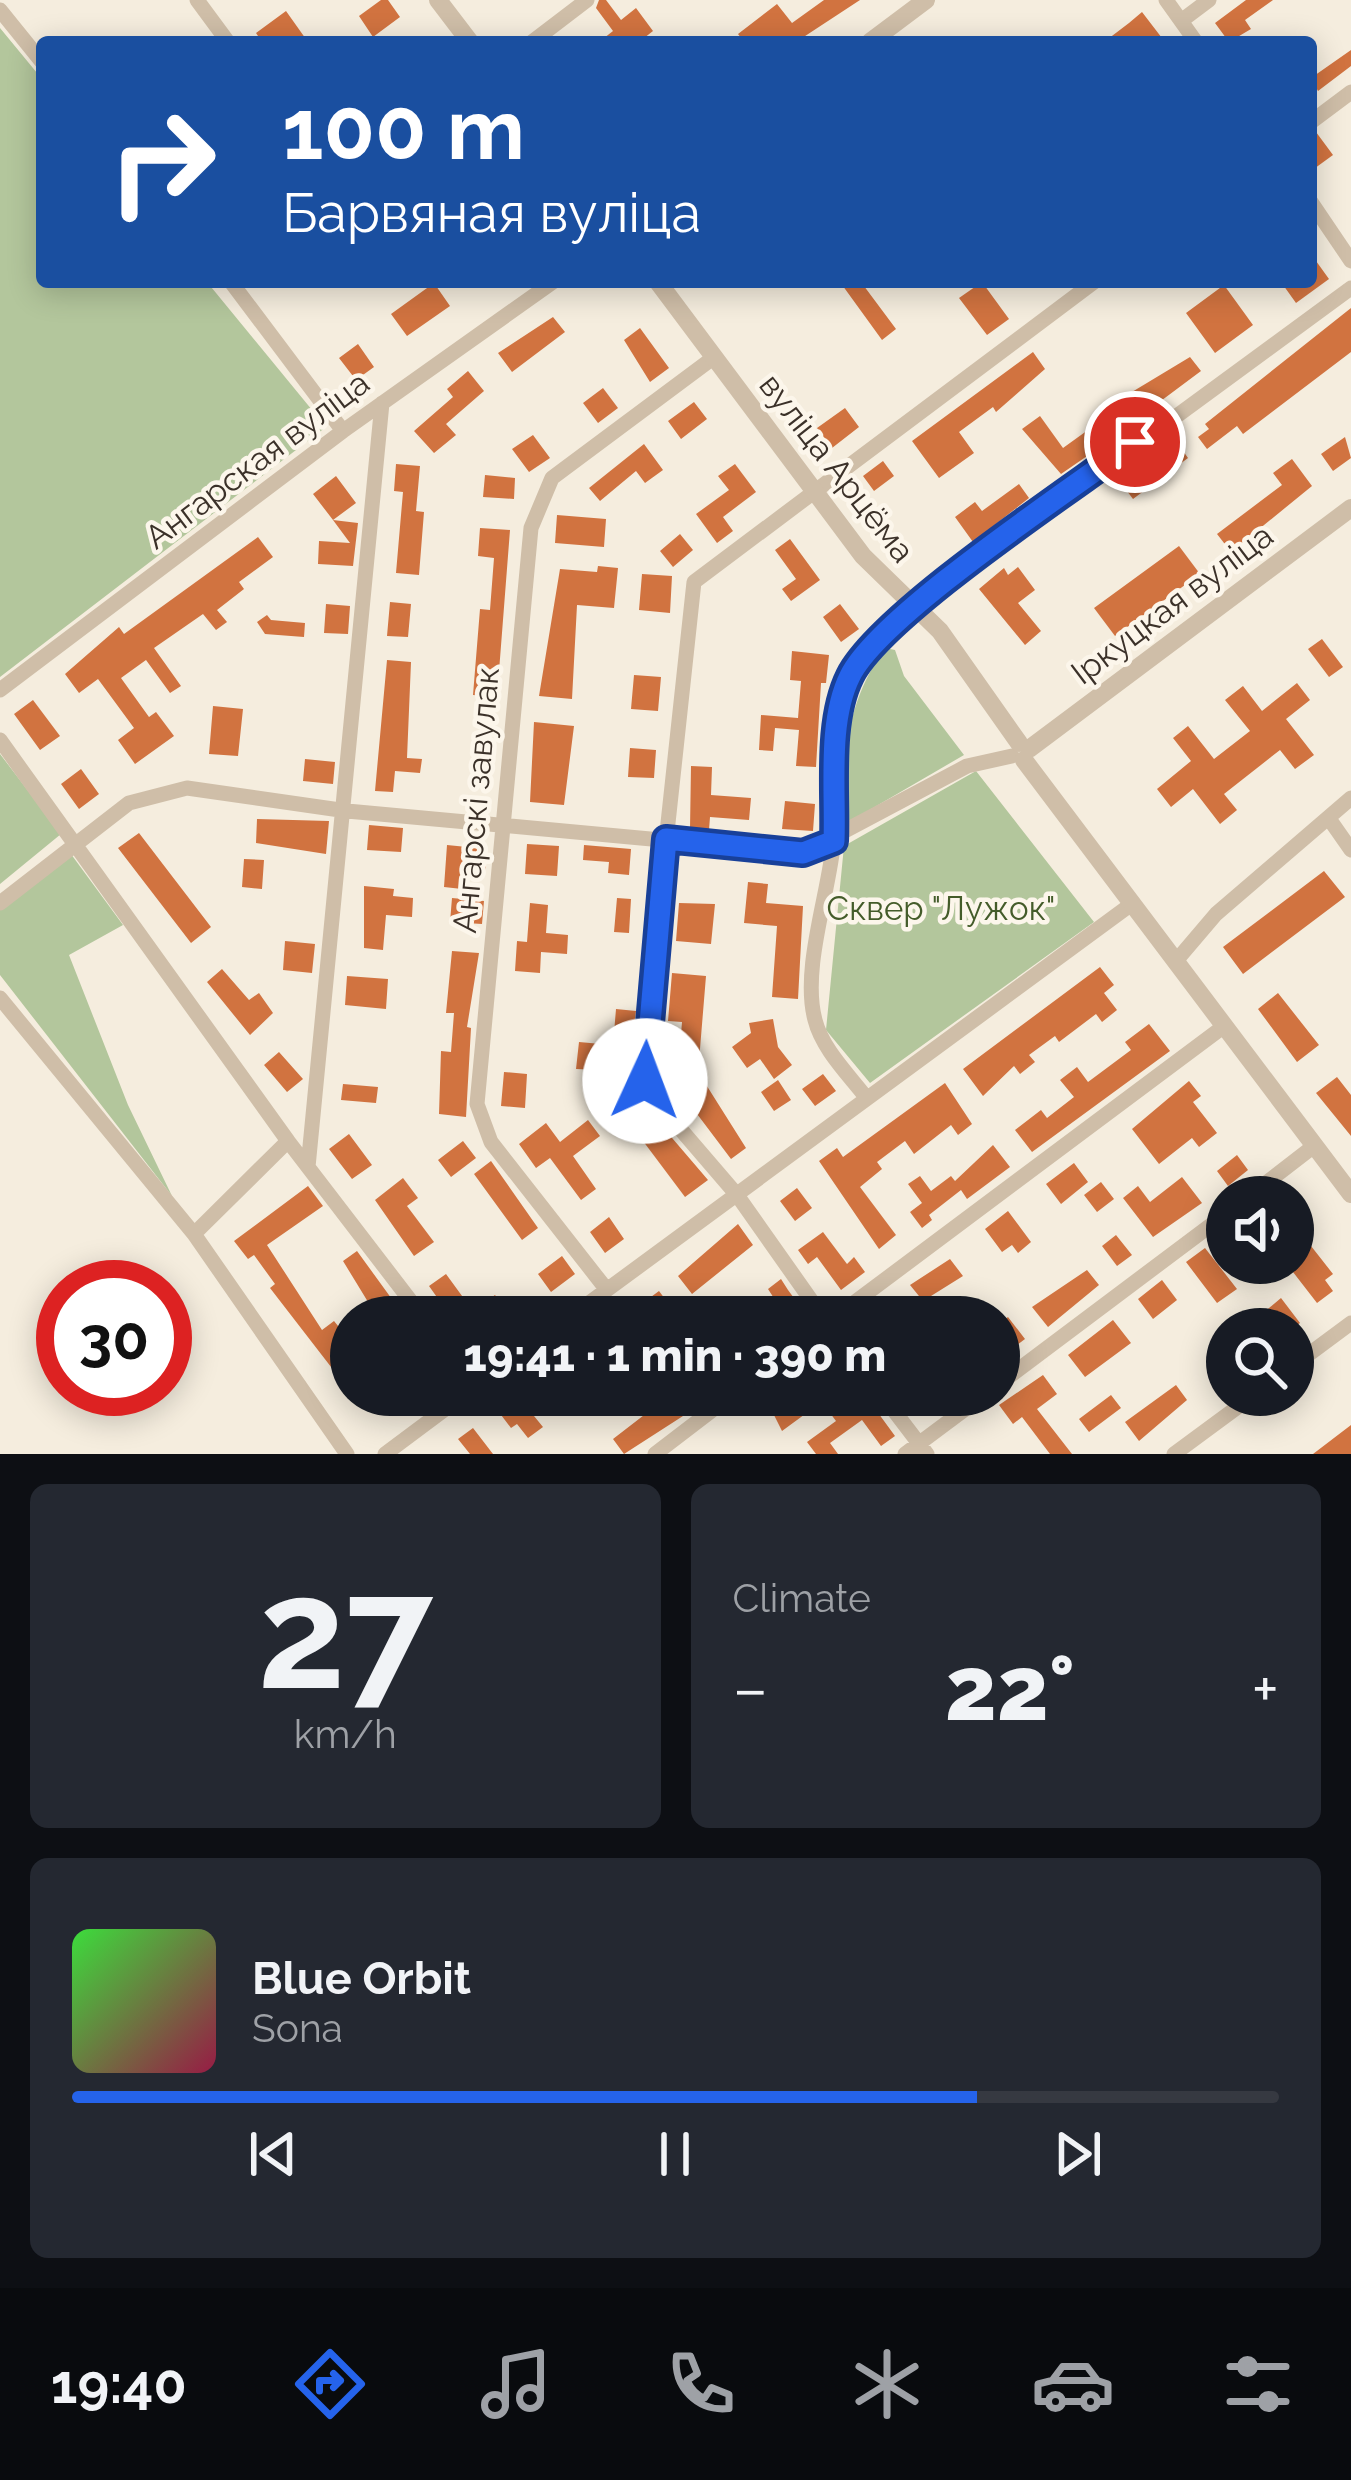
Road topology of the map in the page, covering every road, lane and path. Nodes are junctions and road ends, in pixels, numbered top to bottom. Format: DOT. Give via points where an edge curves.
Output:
graph roads {
  1 [pos="197,0"];
  2 [pos="438,0"];
  3 [pos="587,0"];
  4 [pos="926,0"];
  5 [pos="1166,0"];
  6 [pos="1209,0"];
  7 [pos="0,10"];
  8 [pos="1180,21"];
  9 [pos="224,36"];
  10 [pos="465,36"];
  11 [pos="540,36"];
  12 [pos="878,36"];
  13 [pos="1191,36"];
  14 [pos="36,55"];
  15 [pos="1351,92"];
  16 [pos="1317,118"];
  17 [pos="1317,211"];
  18 [pos="1351,261"];
  19 [pos="239,288"];
  20 [pos="545,288"];
  21 [pos="662,288"];
  22 [pos="1086,288"];
  23 [pos="1351,288"];
  24 [pos="713,358"];
  25 [pos="382,403"];
  26 [pos="343,431"];
  27 [pos="814,489"];
  28 [pos="1351,508"];
  29 [pos="914,608"];
  30 [pos="0,690"];
  31 [pos="0,740"];
  32 [pos="1021,752"];
  33 [pos="1351,798"];
  34 [pos="347,811"];
  35 [pos="1330,820"];
  36 [pos="504,824"];
  37 [pos="666,839"];
  38 [pos="834,841"];
  39 [pos="73,842"];
  40 [pos="1351,850"];
  41 [pos="0,903"];
  42 [pos="1132,903"];
  43 [pos="1176,962"];
  44 [pos="0,998"];
  45 [pos="1223,1027"];
  46 [pos="865,1096"];
  47 [pos="288,1141"];
  48 [pos="1314,1146"];
  49 [pos="308,1167"];
  50 [pos="1275,1176"];
  51 [pos="1351,1194"];
  52 [pos="737,1196"];
  53 [pos="1206,1229"];
  54 [pos="194,1234"];
  55 [pos="607,1290"];
  56 [pos="407,1296"];
  57 [pos="599,1296"];
  58 [pos="808,1296"];
  59 [pos="863,1296"];
  60 [pos="1351,1324"];
  61 [pos="1314,1351"];
  62 [pos="1020,1368"];
  63 [pos="436,1416"];
  64 [pos="705,1416"];
  65 [pos="895,1416"];
  66 [pos="959,1416"];
  67 [pos="1226,1416"];
  68 [pos="917,1451"];
  69 [pos="347,1454"];
  70 [pos="385,1454"];
  71 [pos="655,1454"];
  72 [pos="1174,1454"];
  1 -- 9 [label="street"];
  2 -- 10 [label="street"];
  3 -- 11 [label="street"];
  4 -- 12 [label="street"];
  5 -- 8 [label="street"];
  6 -- 8 [label="street"];
  7 -- 14 [label="street"];
  8 -- 13 [label="street"];
  15 -- 16 [label="street"];
  17 -- 18 [label="street"];
  19 -- 26 [label="street"];
  20 -- 25 [label="street, Ангарская вуліца"];
  21 -- 24 [label="street, вуліца Арцёма"];
  22 -- 27 [label="street"];
  23 -- 29 [label="street"];
  24 -- 27 [label="street, вуліца Арцёма"];
  24 -- 36 [label="street, Ангарскі завулак" via="552,478 538,500"];
  25 -- 26 [label="street, Ангарская вуліца"];
  25 -- 34 [label="street"];
  26 -- 30 [label="street, Ангарская вуліца"];
  27 -- 29 [label="street, вуліца Арцёма"];
  27 -- 37 [label="street" via="694,582"];
  28 -- 32 [label="street, Іркуцкая вуліца"];
  29 -- 32 [label="street, вуліца Арцёма" via="940,631"];
  29 -- 38 [label="street" via="871,647 844,692"];
  31 -- 39 [label="street"];
  32 -- 38 [label="street" via="967,766"];
  32 -- 42 [label="street, вуліца Арцёма"];
  33 -- 35 [label="street"];
  34 -- 36 [label="street"];
  34 -- 39 [label="street" via="187,788 129,803"];
  34 -- 49 [label="street"];
  35 -- 40 [label="street"];
  35 -- 43 [label="street" via="1216,914"];
  36 -- 37 [label="street"];
  36 -- 55 [label="street, Ангарскі завулак" via="481,1124"];
  37 -- 38 [label="street" via="803,853"];
  37 -- 52 [label="street" via="645,1081"];
  38 -- 46 [label="street" via="813,1012 822,1038"];
  39 -- 41 [label="street"];
  39 -- 47 [label="street"];
  42 -- 43 [label="street, вуліца Арцёма"];
  42 -- 46 [label="street"];
  43 -- 45 [label="street, вуліца Арцёма"];
  44 -- 54 [label="street"];
  45 -- 48 [label="street, вуліца Арцёма"];
  45 -- 59 [label="street"];
  46 -- 52 [label="street"];
  47 -- 49 [label="street"];
  47 -- 54 [label="street"];
  48 -- 50 [label="street"];
  48 -- 51 [label="street, вуліца Арцёма"];
  49 -- 56 [label="street"];
  52 -- 55 [label="street"];
  52 -- 58 [label="street"];
  53 -- 62 [label="street"];
  54 -- 69 [label="street"];
  55 -- 57 [label="street"];
  60 -- 61 [label="street"];
  63 -- 70 [label="street"];
  64 -- 71 [label="street"];
  65 -- 68 [label="street"];
  66 -- 68 [label="street"];
  67 -- 72 [label="street"];
}
